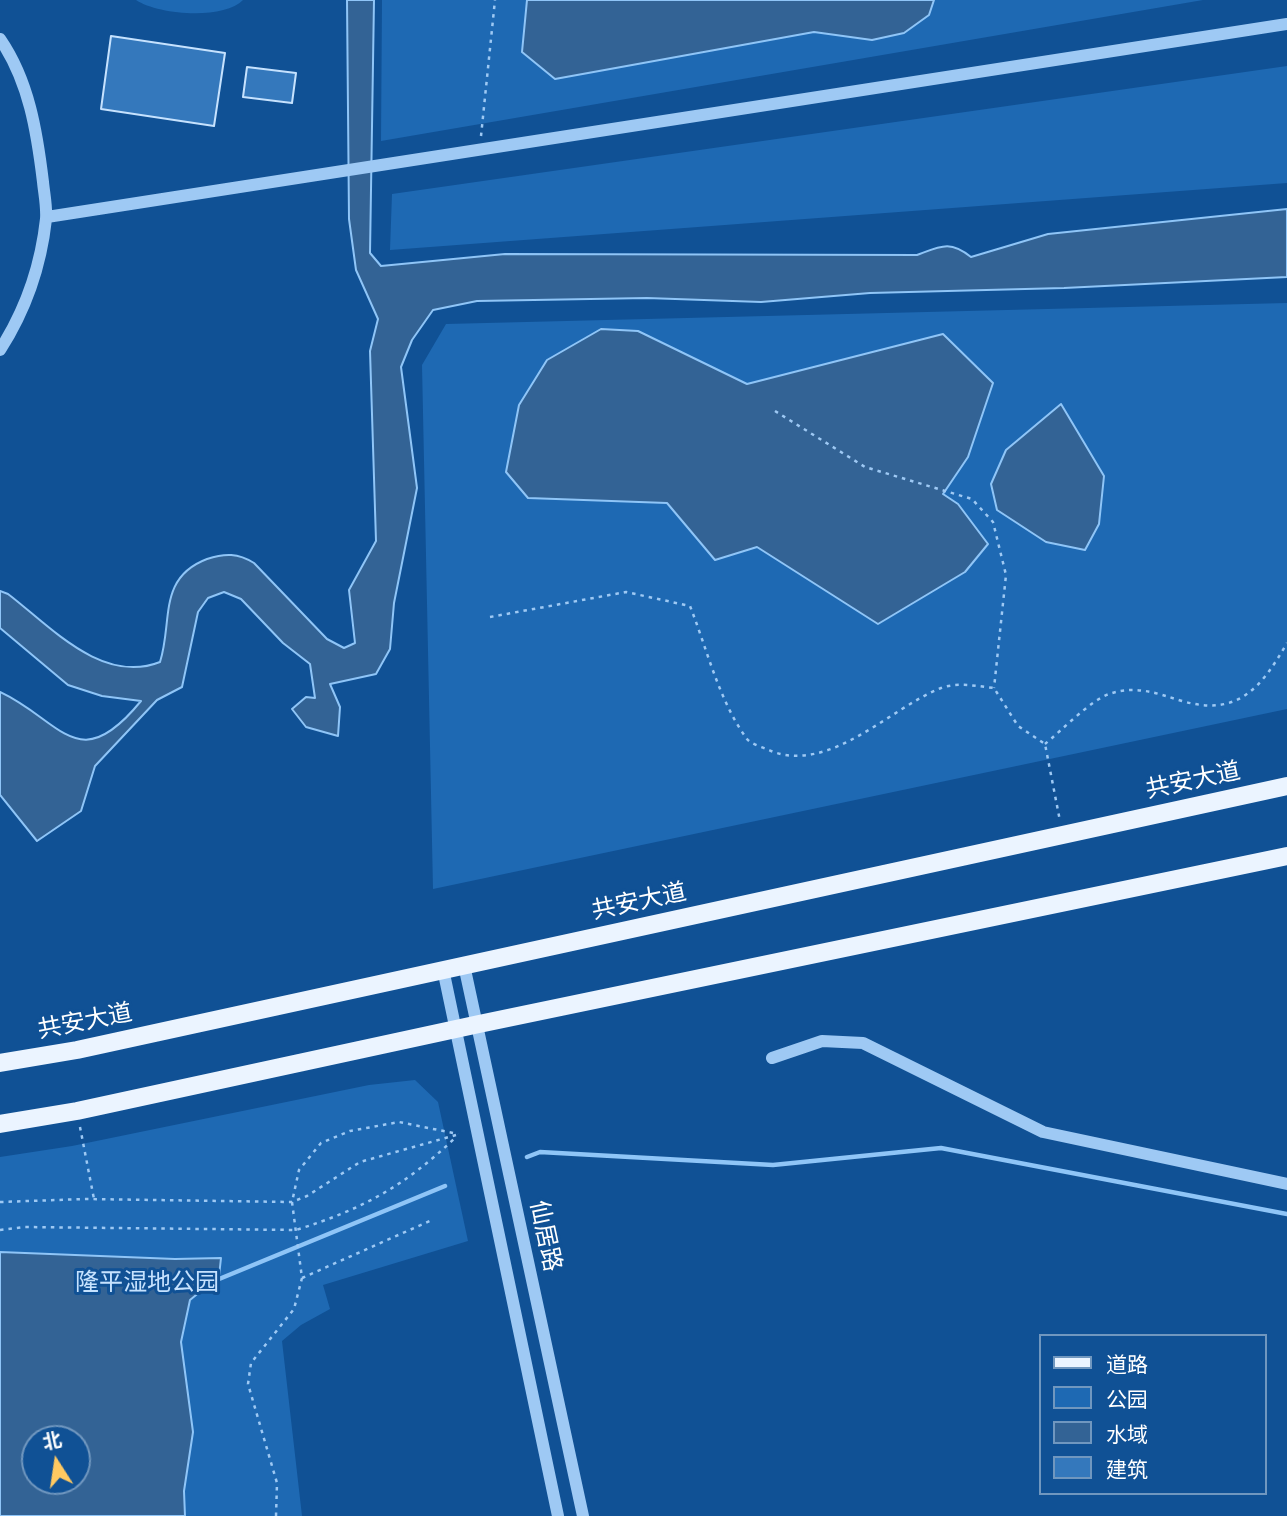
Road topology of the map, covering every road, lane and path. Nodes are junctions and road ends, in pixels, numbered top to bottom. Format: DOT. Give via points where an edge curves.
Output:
graph roads {
  1 [pos="495,0"];
  2 [pos="1287,24"];
  3 [pos="0,39"];
  4 [pos="480,150"];
  5 [pos="47,217"];
  6 [pos="0,350"];
  7 [pos="775,411"];
  8 [pos="490,617"];
  9 [pos="1287,643"];
  10 [pos="994,688"];
  11 [pos="1045,744"];
  12 [pos="1287,786"];
  13 [pos="1063,834"];
  14 [pos="1287,856"];
  15 [pos="464,965"];
  16 [pos="443,969"];
  17 [pos="479,1024"];
  18 [pos="455,1029"];
  19 [pos="772,1058"];
  20 [pos="0,1063"];
  21 [pos="77,1111"];
  22 [pos="0,1124"];
  23 [pos="476,1129"];
  24 [pos="458,1134"];
  25 [pos="1287,1184"];
  26 [pos="94,1199"];
  27 [pos="0,1202"];
  28 [pos="292,1202"];
  29 [pos="432,1220"];
  30 [pos="0,1230"];
  31 [pos="296,1230"];
  32 [pos="302,1278"];
  33 [pos="276,1516"];
  34 [pos="558,1516"];
  35 [pos="583,1516"];
  1 -- 4 [label="path"];
  2 -- 4 [label="street"];
  3 -- 5 [label="street" via="14,60 37,130"];
  4 -- 5 [label="street"];
  5 -- 6 [label="street" via="33,280"];
  7 -- 10 [label="path" via="865,467 972,499 993,522 1006,575"];
  8 -- 10 [label="path" via="626,592 690,606 732,715 749,742 778,754 800,757 876,727 940,688 956,684"];
  9 -- 11 [label="path" via="1263,681 1245,698 1204,706 1132,689 1106,695"];
  10 -- 11 [label="path" via="1018,726"];
  11 -- 13 [label="path"];
  12 -- 13 [label="main road, 共安大道"];
  13 -- 15 [label="main road, 共安大道"];
  14 -- 17 [label="main road"];
  15 -- 16 [label="main road, 共安大道"];
  15 -- 17 [label="street, 仙居路"];
  16 -- 18 [label="street, 仙居路"];
  16 -- 20 [label="main road, 共安大道"];
  17 -- 18 [label="main road"];
  17 -- 35 [label="street, 仙居路"];
  18 -- 21 [label="main road"];
  18 -- 23 [label="street, 仙居路"];
  19 -- 25 [label="street" via="822,1041 863,1042 1043,1132"];
  21 -- 22 [label="main road"];
  21 -- 26 [label="path"];
  23 -- 24 [label="path"];
  23 -- 34 [label="street, 仙居路"];
  24 -- 28 [label="path" via="360,1162"];
  24 -- 28 [label="path" via="399,1122 349,1131 321,1143 306,1161 299,1170"];
  24 -- 31 [label="path" via="391,1192"];
  26 -- 27 [label="path"];
  26 -- 28 [label="path"];
  28 -- 31 [label="path"];
  29 -- 32 [label="path"];
  30 -- 31 [label="path"];
  31 -- 32 [label="path"];
  32 -- 33 [label="path" via="294,1309 251,1363 248,1384 277,1483"];
}
